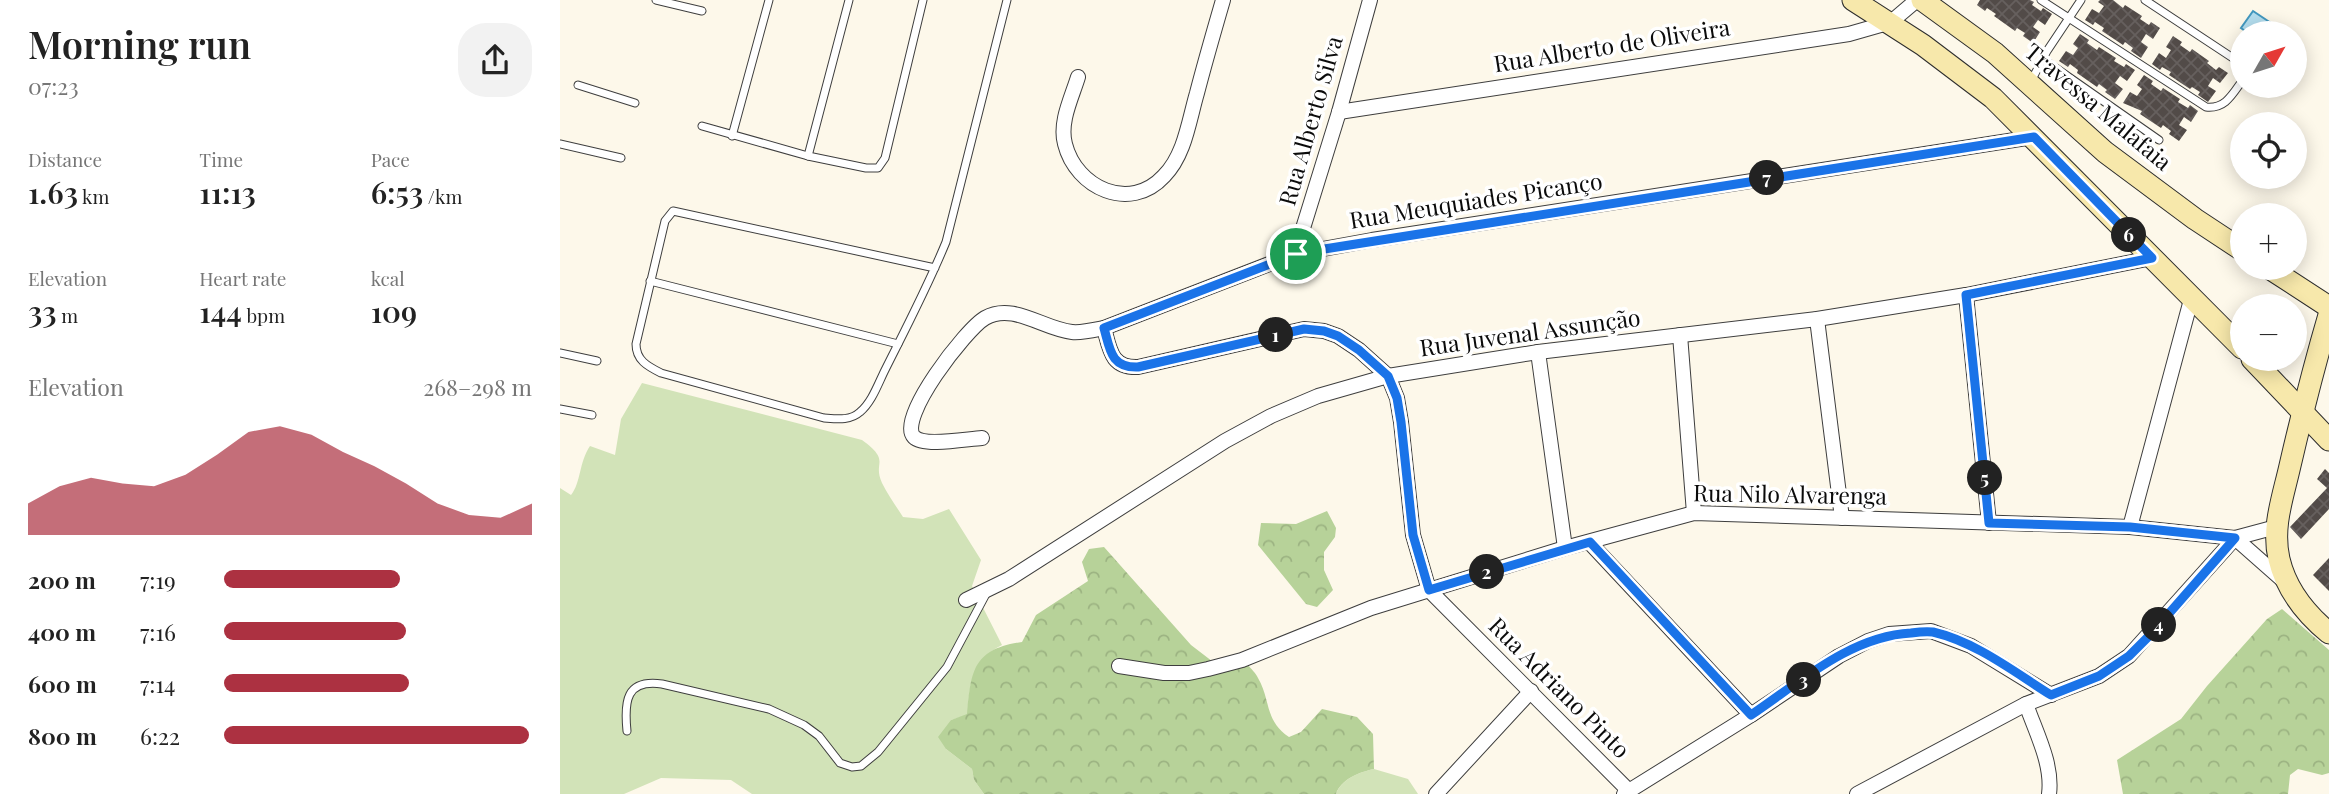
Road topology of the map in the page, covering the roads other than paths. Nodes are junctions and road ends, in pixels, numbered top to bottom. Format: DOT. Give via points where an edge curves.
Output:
graph roads {
  1 [pos="656,0"];
  2 [pos="769,0"];
  3 [pos="849,0"];
  4 [pos="923,0"];
  5 [pos="1007,0"];
  6 [pos="1223,0"];
  7 [pos="1370,0"];
  8 [pos="1853,0"];
  9 [pos="1920,0"];
  10 [pos="2041,0"];
  11 [pos="2081,0"];
  12 [pos="2145,0"];
  13 [pos="702,11"];
  14 [pos="2068,18"];
  15 [pos="1891,22"];
  16 [pos="2230,56"];
  17 [pos="2043,59"];
  18 [pos="1078,77"];
  19 [pos="578,85"];
  20 [pos="2029,85"];
  21 [pos="2230,96"];
  22 [pos="635,103"];
  23 [pos="1339,112"];
  24 [pos="702,126"];
  25 [pos="732,136"];
  26 [pos="2034,137"];
  27 [pos="2159,141"];
  28 [pos="560,144"];
  29 [pos="808,156"];
  30 [pos="621,158"];
  31 [pos="2230,242"];
  32 [pos="1296,254"];
  33 [pos="2152,258"];
  34 [pos="936,268"];
  35 [pos="2287,280"];
  36 [pos="650,281"];
  37 [pos="1966,295"];
  38 [pos="2192,296"];
  39 [pos="2329,307"];
  40 [pos="2329,315"];
  41 [pos="1817,319"];
  42 [pos="1104,328"];
  43 [pos="1680,335"];
  44 [pos="2230,336"];
  45 [pos="898,344"];
  46 [pos="1538,352"];
  47 [pos="560,353"];
  48 [pos="597,361"];
  49 [pos="2264,371"];
  50 [pos="1388,376"];
  51 [pos="560,409"];
  52 [pos="2302,411"];
  53 [pos="592,415"];
  54 [pos="982,438"];
  55 [pos="2329,440"];
  56 [pos="1694,513"];
  57 [pos="1842,518"];
  58 [pos="1989,523"];
  59 [pos="2130,527"];
  60 [pos="2276,527"];
  61 [pos="2235,538"];
  62 [pos="1590,542"];
  63 [pos="1565,548"];
  64 [pos="2289,586"];
  65 [pos="988,590"];
  66 [pos="1429,590"];
  67 [pos="966,600"];
  68 [pos="2329,633"];
  69 [pos="1119,666"];
  70 [pos="1531,691"];
  71 [pos="2051,695"];
  72 [pos="2026,704"];
  73 [pos="1751,715"];
  74 [pos="627,731"];
  75 [pos="1626,792"];
  76 [pos="1436,794"];
  77 [pos="1857,794"];
  78 [pos="2049,794"];
  1 -- 13 [label="lane"];
  2 -- 25 [label="lane"];
  3 -- 29 [label="lane"];
  4 -- 29 [label="lane" via="883,164 874,169"];
  5 -- 34 [label="lane"];
  6 -- 18 [label="street" via="1181,148 1164,177 1150,188 1136,194 1107,192 1086,180 1073,162 1065,143 1065,117"];
  7 -- 23 [label="street, Rua Alberto Silva"];
  8 -- 15 [label="main road"];
  9 -- 15 [label="street"];
  9 -- 20 [label="main road, Travessa Malafaia" via="1995,53"];
  10 -- 14 [label="lane"];
  11 -- 14 [label="lane"];
  12 -- 16 [label="lane"];
  14 -- 17 [label="lane"];
  14 -- 21 [label="lane" via="2206,107 2214,108"];
  15 -- 23 [label="street, Rua Alberto de Oliveira" via="1849,34"];
  15 -- 26 [label="main road" via="1962,72"];
  17 -- 20 [label="lane"];
  17 -- 27 [label="lane"];
  19 -- 22 [label="lane"];
  20 -- 31 [label="main road, Travessa Malafaia" via="2123,167"];
  23 -- 32 [label="street, Rua Alberto Silva"];
  24 -- 25 [label="lane"];
  25 -- 29 [label="lane"];
  26 -- 32 [label="street, Rua Meuquiades Picanço"];
  26 -- 33 [label="main road"];
  28 -- 30 [label="lane"];
  32 -- 42 [label="street, Rua Meuquiades Picanço"];
  33 -- 37 [label="street, Rua Juvenal Assunção"];
  33 -- 38 [label="main road"];
  34 -- 36 [label="lane" via="677,210 665,221"];
  34 -- 45 [label="lane"];
  35 -- 39 [label="main road"];
  36 -- 45 [label="lane"];
  36 -- 45 [label="lane" via="636,344 646,366 824,418 842,420 859,413"];
  37 -- 41 [label="street, Rua Juvenal Assunção"];
  37 -- 58 [label="street"];
  38 -- 44 [label="main road"];
  38 -- 59 [label="street"];
  40 -- 52 [label="main road"];
  41 -- 43 [label="street, Rua Juvenal Assunção"];
  41 -- 57 [label="street"];
  42 -- 50 [label="street, Rua Adriano Pinto" via="1111,352 1125,368 1304,329 1338,336"];
  42 -- 54 [label="street, Rua Meuquiades Picanço" via="1072,332 1012,313 984,318 943,363 913,415 911,433 924,442"];
  43 -- 46 [label="street, Rua Juvenal Assunção"];
  43 -- 56 [label="street"];
  46 -- 50 [label="street, Rua Juvenal Assunção"];
  46 -- 63 [label="street"];
  47 -- 48 [label="lane"];
  49 -- 52 [label="main road"];
  50 -- 65 [label="street, Rua Juvenal Assunção" via="1318,396 1271,416"];
  50 -- 66 [label="street, Rua Adriano Pinto" via="1401,422 1413,535"];
  51 -- 53 [label="lane"];
  52 -- 55 [label="main road"];
  52 -- 60 [label="main road"];
  56 -- 57 [label="street, Rua Nilo Alvarenga"];
  56 -- 62 [label="street, Rua Nilo Alvarenga"];
  57 -- 58 [label="street, Rua Nilo Alvarenga"];
  58 -- 59 [label="street, Rua Nilo Alvarenga"];
  59 -- 61 [label="street, Rua Nilo Alvarenga"];
  60 -- 61 [label="street, Rua Nilo Alvarenga"];
  60 -- 64 [label="main road" via="2279,562"];
  61 -- 64 [label="street"];
  61 -- 71 [label="street" via="2129,656 2099,676"];
  62 -- 63 [label="street, Rua Nilo Alvarenga"];
  62 -- 73 [label="street"];
  63 -- 66 [label="street, Rua Nilo Alvarenga"];
  64 -- 68 [label="main road"];
  65 -- 67 [label="street, Rua Juvenal Assunção"];
  65 -- 74 [label="lane" via="947,667 878,752 861,765 840,763 819,736 769,709 662,684 647,682 629,694"];
  66 -- 69 [label="street, Rua Nilo Alvarenga" via="1241,660 1189,673"];
  66 -- 70 [label="street, Rua Adriano Pinto"];
  70 -- 75 [label="street, Rua Adriano Pinto"];
  70 -- 76 [label="street"];
  71 -- 72 [label="street"];
  71 -- 73 [label="street" via="1971,646 1931,631 1889,634 1868,641"];
  72 -- 77 [label="street"];
  72 -- 78 [label="street" via="2048,767"];
  73 -- 75 [label="street"];
}
